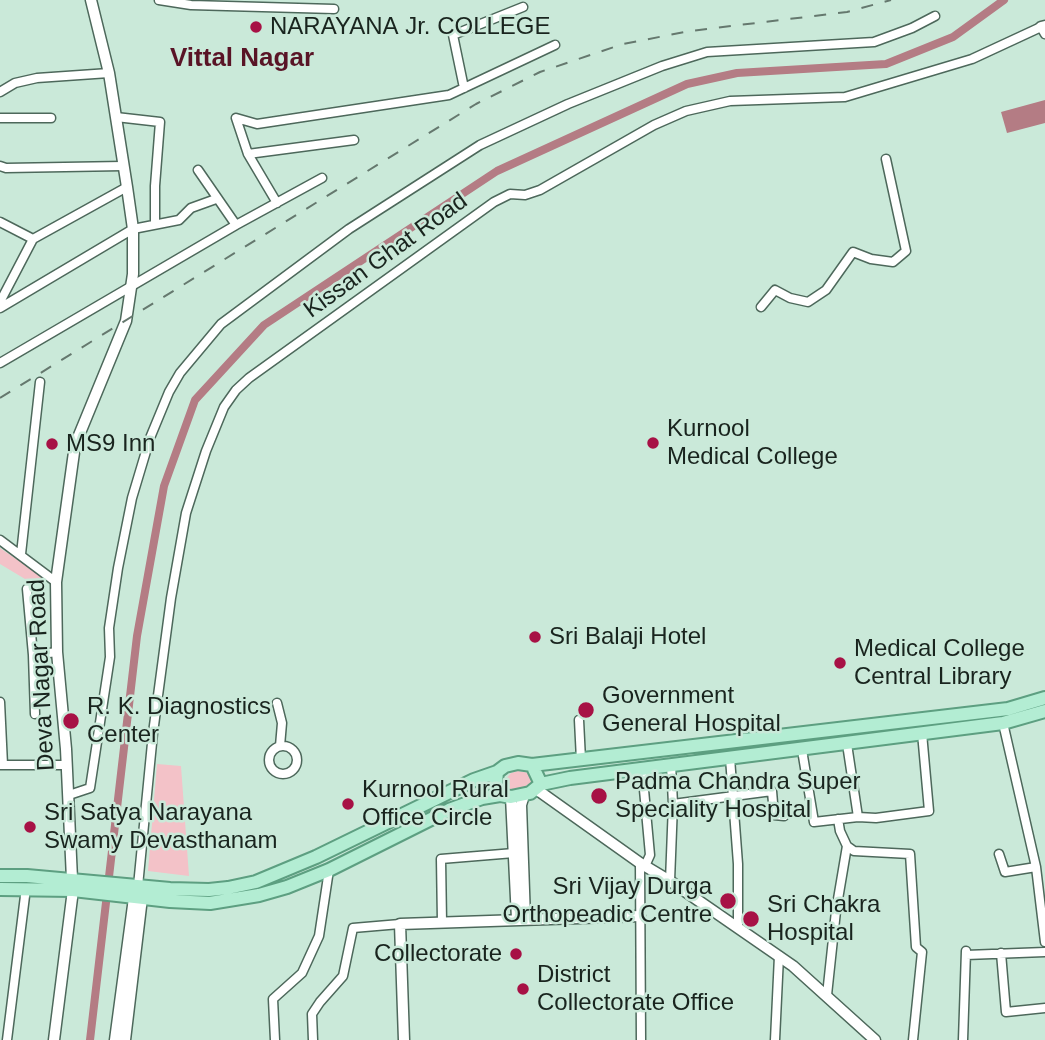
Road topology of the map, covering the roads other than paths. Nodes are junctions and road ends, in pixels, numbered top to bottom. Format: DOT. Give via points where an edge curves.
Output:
graph roads {
  1 [pos="91,0"];
  2 [pos="159,0"];
  3 [pos="523,7"];
  4 [pos="334,9"];
  5 [pos="934,16"];
  6 [pos="1044,29"];
  7 [pos="555,45"];
  8 [pos="109,73"];
  9 [pos="464,88"];
  10 [pos="0,92"];
  11 [pos="116,117"];
  12 [pos="0,118"];
  13 [pos="51,118"];
  14 [pos="354,140"];
  15 [pos="248,154"];
  16 [pos="886,159"];
  17 [pos="0,166"];
  18 [pos="123,166"];
  19 [pos="198,170"];
  20 [pos="322,178"];
  21 [pos="127,187"];
  22 [pos="216,199"];
  23 [pos="277,203"];
  24 [pos="155,224"];
  25 [pos="1,225"];
  26 [pos="236,225"];
  27 [pos="133,229"];
  28 [pos="33,239"];
  29 [pos="131,287"];
  30 [pos="0,302"];
  31 [pos="0,307"];
  32 [pos="761,307"];
  33 [pos="0,363"];
  34 [pos="40,382"];
  35 [pos="0,540"];
  36 [pos="21,554"];
  37 [pos="56,582"];
  38 [pos="27,589"];
  39 [pos="57,652"];
  40 [pos="33,655"];
  41 [pos="1045,698"];
  42 [pos="0,702"];
  43 [pos="277,703"];
  44 [pos="1045,711"];
  45 [pos="36,714"];
  46 [pos="579,720"];
  47 [pos="1003,723"];
  48 [pos="922,733"];
  49 [pos="847,744"];
  50 [pos="280,746"];
  51 [pos="802,750"];
  52 [pos="730,758"];
  53 [pos="581,760"];
  54 [pos="2,765"];
  55 [pos="67,765"];
  56 [pos="532,765"];
  57 [pos="671,765"];
  58 [pos="642,768"];
  59 [pos="497,772"];
  60 [pos="522,792"];
  61 [pos="69,795"];
  62 [pos="733,796"];
  63 [pos="673,804"];
  64 [pos="785,816"];
  65 [pos="858,817"];
  66 [pos="838,819"];
  67 [pos="847,846"];
  68 [pos="519,853"];
  69 [pos="999,854"];
  70 [pos="643,864"];
  71 [pos="1036,867"];
  72 [pos="329,870"];
  73 [pos="0,876"];
  74 [pos="670,881"];
  75 [pos="1042,881"];
  76 [pos="73,885"];
  77 [pos="26,888"];
  78 [pos="0,889"];
  79 [pos="135,893"];
  80 [pos="1044,912"];
  81 [pos="640,916"];
  82 [pos="521,919"];
  83 [pos="442,922"];
  84 [pos="400,924"];
  85 [pos="738,927"];
  86 [pos="1045,942"];
  87 [pos="1045,952"];
  88 [pos="1002,953"];
  89 [pos="779,956"];
  90 [pos="827,995"];
  91 [pos="1045,1008"];
  92 [pos="874,1039"];
  93 [pos="7,1040"];
  94 [pos="54,1040"];
  95 [pos="116,1040"];
  96 [pos="125,1040"];
  97 [pos="275,1040"];
  98 [pos="313,1040"];
  99 [pos="404,1040"];
  100 [pos="641,1040"];
  101 [pos="775,1040"];
  102 [pos="913,1040"];
  103 [pos="963,1040"];
  1 -- 8 [label="street, Deva Nagar Road"];
  2 -- 4 [label="street"];
  3 -- 9 [label="street" via="453,35"];
  5 -- 61 [label="street" via="874,42 707,52 568,104 480,145 349,229 221,324 180,373 150,438 118,568 90,788"];
  6 -- 79 [label="street, Kissan Ghat Road" via="972,60 845,97 730,100 654,125 540,190 510,194 494,202 236,390 206,451 186,513 171,598"];
  7 -- 9 [label="street"];
  8 -- 10 [label="street" via="37,78"];
  8 -- 11 [label="street, Deva Nagar Road"];
  9 -- 15 [label="street" via="449,95 257,124 236,118"];
  11 -- 18 [label="street, Deva Nagar Road"];
  11 -- 24 [label="street" via="160,122"];
  12 -- 13 [label="street"];
  14 -- 15 [label="street"];
  15 -- 23 [label="street"];
  16 -- 32 [label="street" via="906,251 893,262 853,252 826,290 808,303 775,290"];
  17 -- 18 [label="street"];
  18 -- 21 [label="street, Deva Nagar Road"];
  19 -- 22 [label="street"];
  20 -- 23 [label="street"];
  21 -- 27 [label="street, Deva Nagar Road"];
  21 -- 28 [label="street"];
  22 -- 24 [label="street" via="191,208 179,220"];
  22 -- 26 [label="street"];
  23 -- 26 [label="street"];
  24 -- 27 [label="street"];
  25 -- 28 [label="street"];
  26 -- 29 [label="street"];
  27 -- 29 [label="street, Deva Nagar Road"];
  27 -- 31 [label="street"];
  28 -- 30 [label="street"];
  29 -- 33 [label="street"];
  29 -- 37 [label="street, Deva Nagar Road" via="126,321 75,444"];
  34 -- 36 [label="street"];
  35 -- 36 [label="street"];
  36 -- 37 [label="street"];
  37 -- 39 [label="street, Deva Nagar Road"];
  38 -- 40 [label="street"];
  39 -- 40 [label="street"];
  39 -- 55 [label="street, Deva Nagar Road"];
  40 -- 45 [label="street"];
  41 -- 53 [label="main road" via="1008,709"];
  42 -- 54 [label="street"];
  43 -- 50 [label="street" via="282,723"];
  44 -- 47 [label="main road"];
  46 -- 53 [label="street"];
  47 -- 48 [label="main road"];
  47 -- 71 [label="street"];
  48 -- 49 [label="main road"];
  48 -- 65 [label="street" via="929,811"];
  49 -- 51 [label="main road"];
  49 -- 65 [label="street"];
  51 -- 52 [label="main road"];
  51 -- 66 [label="street" via="814,822"];
  52 -- 57 [label="main road"];
  52 -- 62 [label="street"];
  53 -- 56 [label="main road"];
  54 -- 55 [label="street"];
  55 -- 61 [label="street, Deva Nagar Road"];
  56 -- 59 [label="main road" via="518,762"];
  56 -- 60 [label="main road"];
  57 -- 58 [label="main road"];
  57 -- 63 [label="street"];
  58 -- 60 [label="main road"];
  58 -- 70 [label="street" via="650,855"];
  59 -- 60 [label="main road" via="496,783"];
  59 -- 79 [label="main road" via="256,882 209,890"];
  60 -- 68 [label="street"];
  60 -- 70 [label="street"];
  60 -- 72 [label="main road" via="496,794 449,810"];
  61 -- 76 [label="street, Deva Nagar Road"];
  62 -- 63 [label="street"];
  62 -- 64 [label="street" via="772,791 774,815"];
  62 -- 85 [label="street"];
  63 -- 74 [label="street"];
  65 -- 66 [label="street"];
  66 -- 67 [label="street"];
  67 -- 90 [label="street"];
  67 -- 102 [label="street" via="854,851 910,855 916,947 922,952"];
  68 -- 82 [label="street"];
  68 -- 83 [label="street" via="440,859"];
  69 -- 71 [label="street" via="1005,872"];
  70 -- 74 [label="street"];
  70 -- 81 [label="street"];
  71 -- 75 [label="street"];
  72 -- 79 [label="main road" via="287,887 210,904"];
  72 -- 97 [label="street" via="319,936 302,973 273,999"];
  73 -- 76 [label="main road"];
  74 -- 85 [label="street"];
  75 -- 80 [label="street"];
  76 -- 77 [label="main road"];
  76 -- 79 [label="main road"];
  76 -- 94 [label="street, Deva Nagar Road"];
  77 -- 78 [label="main road"];
  77 -- 93 [label="street"];
  79 -- 95 [label="street"];
  79 -- 96 [label="street"];
  80 -- 86 [label="street"];
  81 -- 82 [label="street"];
  81 -- 100 [label="street"];
  82 -- 83 [label="street"];
  83 -- 84 [label="street"];
  84 -- 98 [label="street" via="353,928 343,976 312,1014"];
  84 -- 99 [label="street"];
  85 -- 89 [label="street"];
  87 -- 88 [label="street"];
  88 -- 91 [label="street" via="1006,1012"];
  88 -- 103 [label="street" via="966,953"];
  89 -- 90 [label="street"];
  89 -- 101 [label="street"];
  90 -- 92 [label="street"];
}
